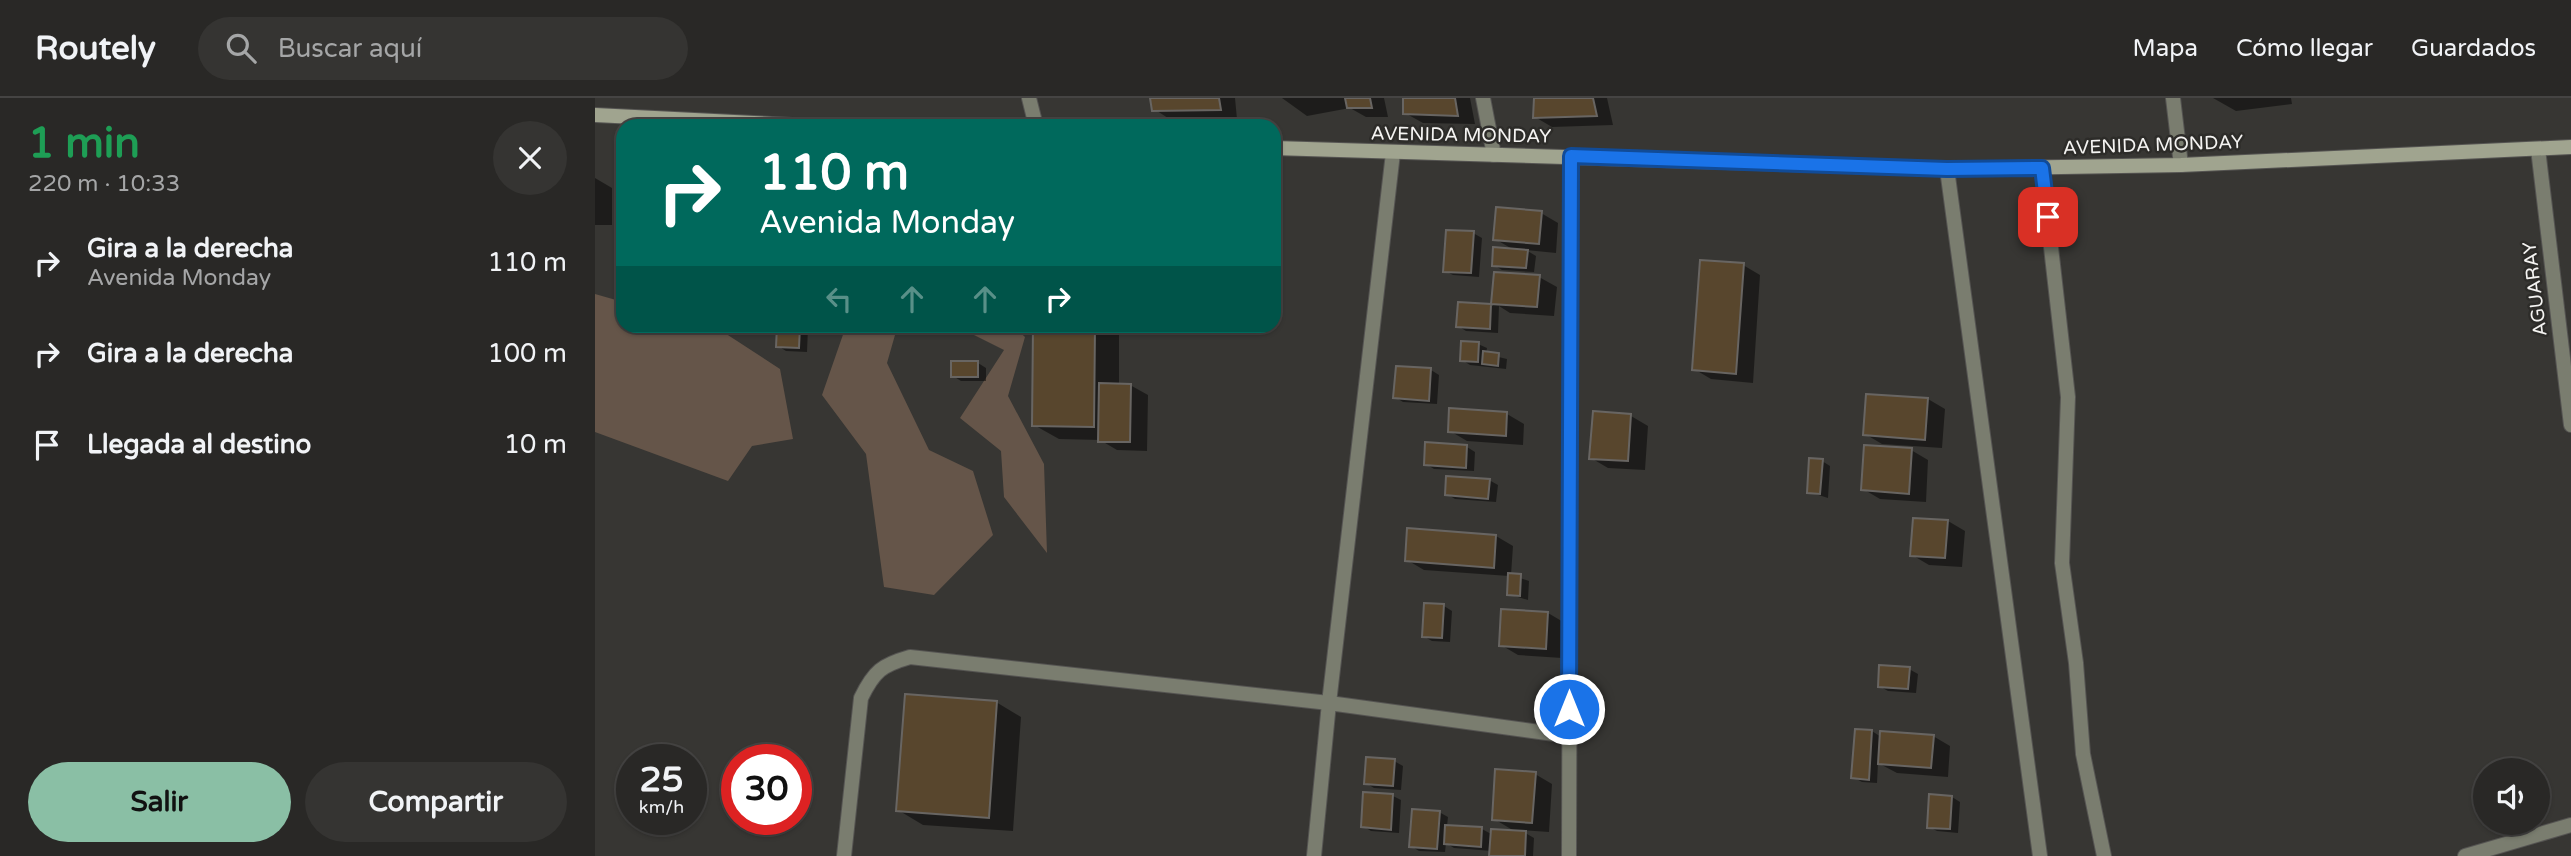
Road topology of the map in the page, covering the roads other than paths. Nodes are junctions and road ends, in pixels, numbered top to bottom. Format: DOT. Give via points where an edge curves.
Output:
graph roads {
  1 [pos="1029,98"];
  2 [pos="1483,98"];
  3 [pos="2173,98"];
  4 [pos="595,115"];
  5 [pos="675,119"];
  6 [pos="1034,119"];
  7 [pos="2571,147"];
  8 [pos="1281,148"];
  9 [pos="2538,149"];
  10 [pos="1393,153"];
  11 [pos="1493,155"];
  12 [pos="1571,156"];
  13 [pos="2182,165"];
  14 [pos="2042,168"];
  15 [pos="1947,169"];
  16 [pos="2571,425"];
  17 [pos="1329,703"];
  18 [pos="1569,736"];
  19 [pos="2571,824"];
  20 [pos="844,856"];
  21 [pos="1314,856"];
  22 [pos="1569,856"];
  23 [pos="2040,856"];
  24 [pos="2104,856"];
  25 [pos="2465,856"];
  1 -- 6 [label="street"];
  2 -- 11 [label="street"];
  3 -- 13 [label="street"];
  4 -- 5 [label="main road"];
  7 -- 9 [label="main road, AVENIDA MONDAY"];
  8 -- 10 [label="main road, AVENIDA MONDAY"];
  9 -- 13 [label="main road, AVENIDA MONDAY"];
  9 -- 16 [label="street, AGUARAY"];
  10 -- 11 [label="main road, AVENIDA MONDAY"];
  10 -- 17 [label="street"];
  11 -- 12 [label="main road, AVENIDA MONDAY"];
  12 -- 15 [label="main road, AVENIDA MONDAY"];
  12 -- 18 [label="street"];
  13 -- 14 [label="main road, AVENIDA MONDAY"];
  14 -- 15 [label="main road, AVENIDA MONDAY"];
  14 -- 24 [label="street" via="2068,397 2062,563 2083,754"];
  15 -- 23 [label="street"];
  17 -- 18 [label="street"];
  17 -- 20 [label="street" via="910,657 890,663 871,676 861,698"];
  17 -- 21 [label="street"];
  18 -- 22 [label="street"];
  19 -- 25 [label="street"];
}
